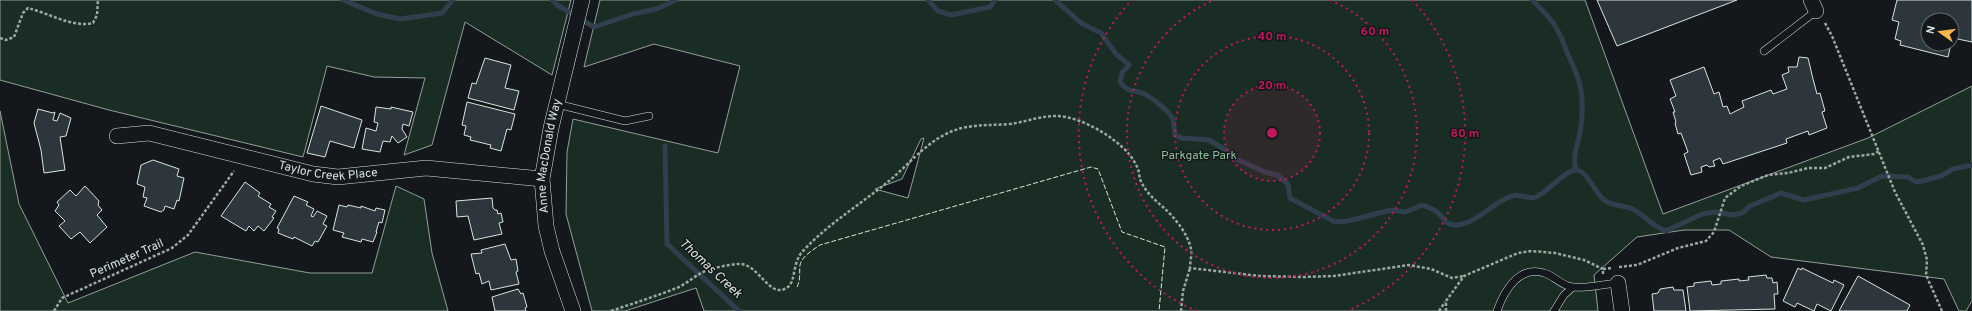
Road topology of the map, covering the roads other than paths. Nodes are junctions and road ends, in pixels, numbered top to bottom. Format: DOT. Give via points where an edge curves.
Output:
graph roads {
  1 [pos="582,0"];
  2 [pos="1814,5"];
  3 [pos="1764,52"];
  4 [pos="557,104"];
  5 [pos="649,116"];
  6 [pos="117,136"];
  7 [pos="542,178"];
  8 [pos="1611,283"];
  9 [pos="1573,287"];
  10 [pos="573,311"];
  11 [pos="1497,311"];
  12 [pos="1554,311"];
  13 [pos="1622,311"];
  1 -- 4 [label="street, Anne MacDonald Way"];
  2 -- 3 [label="lane"];
  4 -- 5 [label="lane" via="625,121"];
  4 -- 7 [label="street, Anne MacDonald Way"];
  6 -- 7 [label="street, Taylor Creek Place" via="149,133 313,174 338,177 426,168"];
  7 -- 10 [label="street, Anne MacDonald Way" via="546,226"];
  8 -- 9 [label="lane"];
  8 -- 13 [label="street"];
  9 -- 11 [label="lane" via="1563,285 1545,273 1527,272 1514,280"];
  9 -- 12 [label="lane" via="1564,295"];
}
